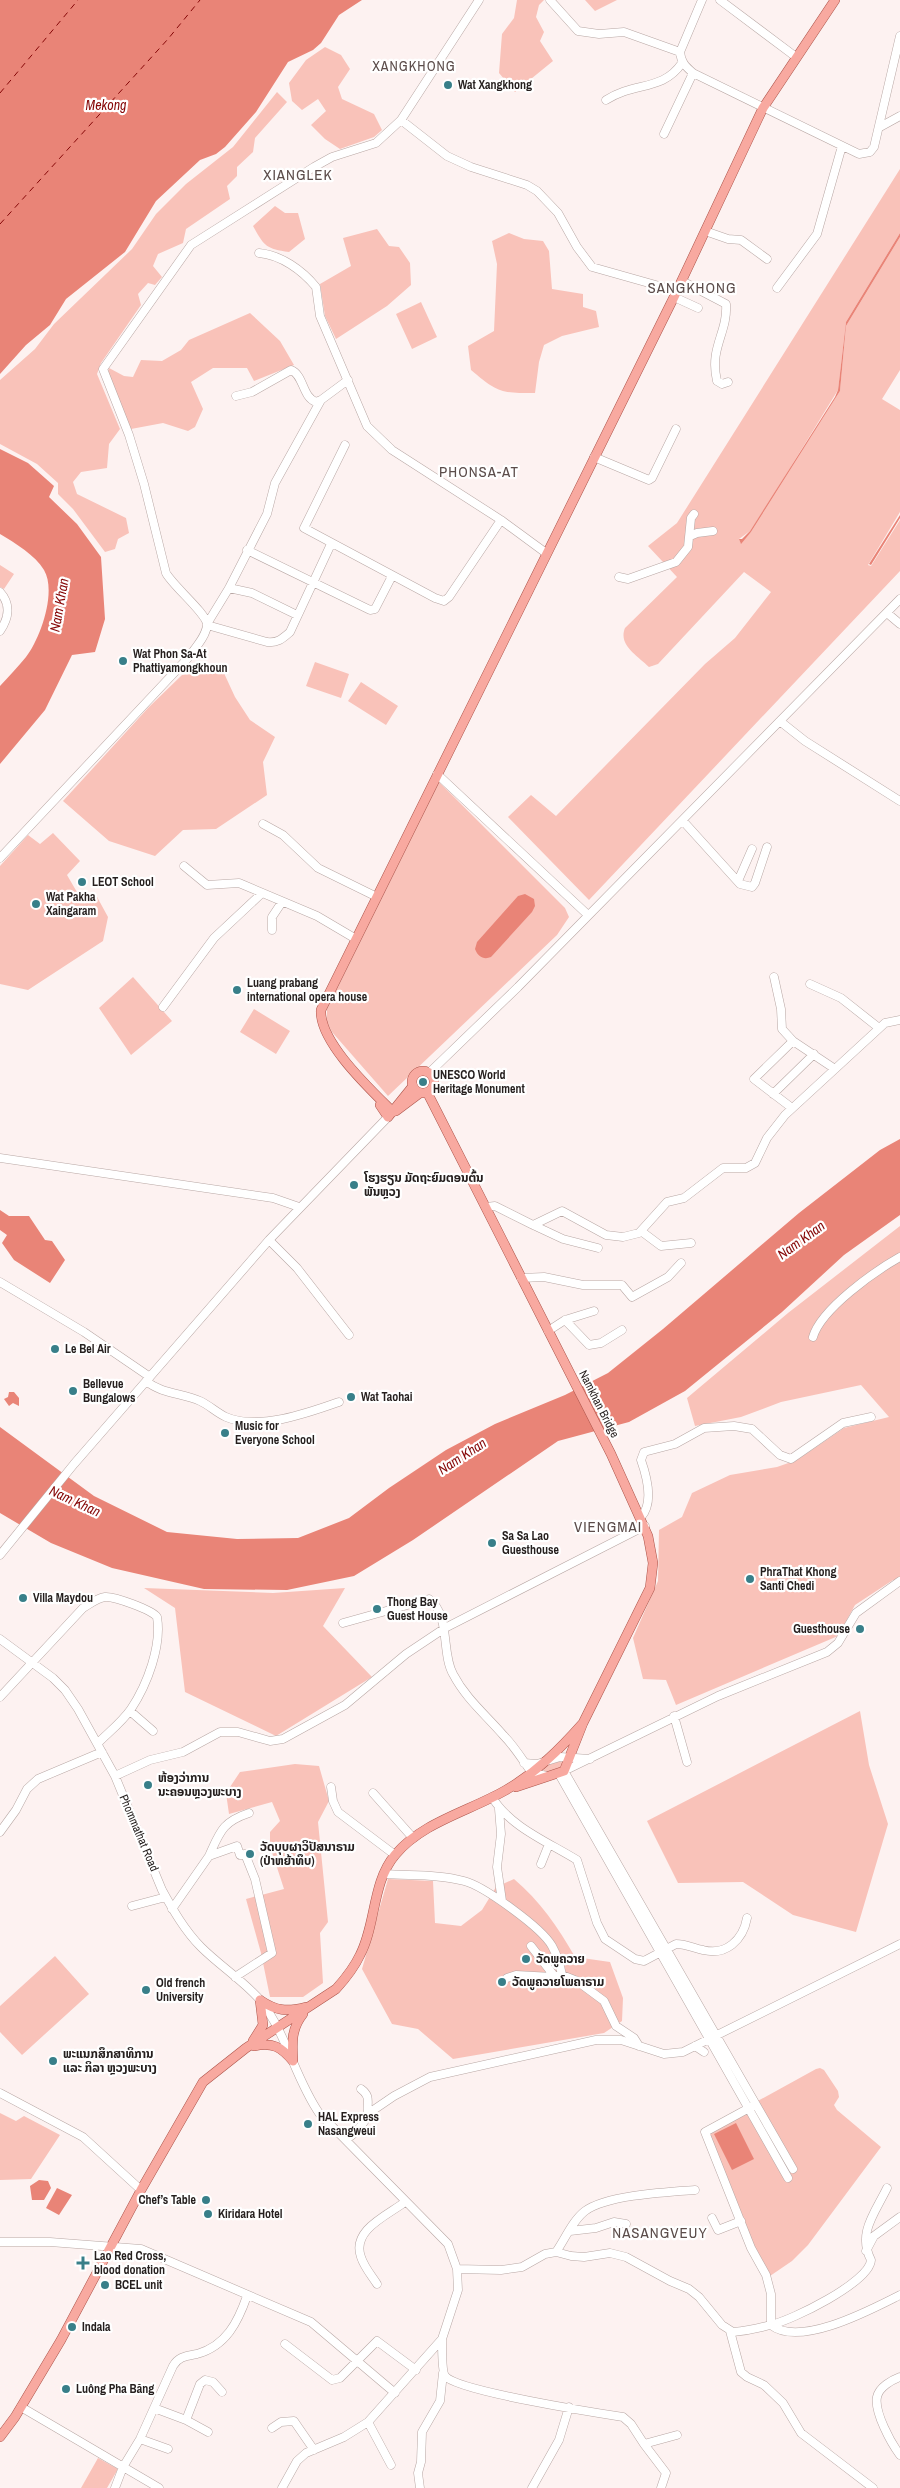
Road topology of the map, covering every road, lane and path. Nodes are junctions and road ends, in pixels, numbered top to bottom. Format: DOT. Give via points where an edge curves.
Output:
graph roads {
  1 [pos="479,0"];
  2 [pos="550,0"];
  3 [pos="702,0"];
  4 [pos="720,0"];
  5 [pos="834,0"];
  6 [pos="900,36"];
  7 [pos="680,52"];
  8 [pos="796,57"];
  9 [pos="682,63"];
  10 [pos="693,73"];
  11 [pos="606,100"];
  12 [pos="763,108"];
  13 [pos="900,116"];
  14 [pos="401,120"];
  15 [pos="880,127"];
  16 [pos="664,134"];
  17 [pos="842,146"];
  18 [pos="705,231"];
  19 [pos="260,253"];
  20 [pos="767,259"];
  21 [pos="682,280"];
  22 [pos="777,288"];
  23 [pos="676,294"];
  24 [pos="698,308"];
  25 [pos="348,380"];
  26 [pos="728,382"];
  27 [pos="236,396"];
  28 [pos="320,400"];
  29 [pos="676,429"];
  30 [pos="346,445"];
  31 [pos="594,456"];
  32 [pos="694,514"];
  33 [pos="501,520"];
  34 [pos="714,531"];
  35 [pos="690,536"];
  36 [pos="332,544"];
  37 [pos="247,550"];
  38 [pos="546,553"];
  39 [pos="392,576"];
  40 [pos="619,577"];
  41 [pos="312,582"];
  42 [pos="229,588"];
  43 [pos="0,592"];
  44 [pos="900,600"];
  45 [pos="887,613"];
  46 [pos="297,616"];
  47 [pos="900,624"];
  48 [pos="207,625"];
  49 [pos="0,631"];
  50 [pos="781,722"];
  51 [pos="437,774"];
  52 [pos="900,801"];
  53 [pos="683,821"];
  54 [pos="264,824"];
  55 [pos="767,847"];
  56 [pos="752,849"];
  57 [pos="0,858"];
  58 [pos="184,866"];
  59 [pos="738,881"];
  60 [pos="261,894"];
  61 [pos="377,897"];
  62 [pos="282,902"];
  63 [pos="588,915"];
  64 [pos="272,930"];
  65 [pos="356,938"];
  66 [pos="774,977"];
  67 [pos="810,984"];
  68 [pos="163,1008"];
  69 [pos="900,1020"];
  70 [pos="879,1028"];
  71 [pos="793,1041"];
  72 [pos="814,1054"];
  73 [pos="835,1068"];
  74 [pos="429,1073"];
  75 [pos="413,1086"];
  76 [pos="423,1093"];
  77 [pos="773,1094"];
  78 [pos="792,1108"];
  79 [pos="391,1115"];
  80 [pos="0,1158"];
  81 [pos="298,1207"];
  82 [pos="486,1207"];
  83 [pos="532,1225"];
  84 [pos="640,1231"];
  85 [pos="269,1240"];
  86 [pos="691,1243"];
  87 [pos="598,1248"];
  88 [pos="900,1257"];
  89 [pos="682,1263"];
  90 [pos="521,1278"];
  91 [pos="0,1282"];
  92 [pos="594,1311"];
  93 [pos="565,1320"];
  94 [pos="622,1330"];
  95 [pos="548,1331"];
  96 [pos="349,1335"];
  97 [pos="813,1337"];
  98 [pos="148,1379"];
  99 [pos="339,1402"];
  100 [pos="871,1417"];
  101 [pos="641,1517"];
  102 [pos="645,1526"];
  103 [pos="0,1555"];
  104 [pos="900,1581"];
  105 [pos="343,1623"];
  106 [pos="445,1628"];
  107 [pos="0,1639"];
  108 [pos="34,1662"];
  109 [pos="0,1697"];
  110 [pos="130,1711"];
  111 [pos="674,1716"];
  112 [pos="583,1722"];
  113 [pos="153,1731"];
  114 [pos="98,1743"];
  115 [pos="102,1752"];
  116 [pos="570,1757"];
  117 [pos="590,1759"];
  118 [pos="548,1761"];
  119 [pos="687,1762"];
  120 [pos="524,1763"];
  121 [pos="532,1773"];
  122 [pos="559,1774"];
  123 [pos="115,1776"];
  124 [pos="331,1787"];
  125 [pos="506,1790"];
  126 [pos="373,1793"];
  127 [pos="492,1797"];
  128 [pos="499,1809"];
  129 [pos="249,1813"];
  130 [pos="0,1832"];
  131 [pos="413,1838"];
  132 [pos="549,1844"];
  133 [pos="395,1855"];
  134 [pos="209,1856"];
  135 [pos="541,1864"];
  136 [pos="384,1874"];
  137 [pos="166,1897"];
  138 [pos="502,1901"];
  139 [pos="132,1906"];
  140 [pos="172,1908"];
  141 [pos="747,1918"];
  142 [pos="900,1944"];
  143 [pos="531,1946"];
  144 [pos="663,1951"];
  145 [pos="558,1976"];
  146 [pos="235,1977"];
  147 [pos="507,1978"];
  148 [pos="260,2000"];
  149 [pos="312,2005"];
  150 [pos="279,2028"];
  151 [pos="712,2038"];
  152 [pos="639,2046"];
  153 [pos="695,2046"];
  154 [pos="246,2048"];
  155 [pos="704,2052"];
  156 [pos="293,2061"];
  157 [pos="361,2089"];
  158 [pos="0,2093"];
  159 [pos="751,2107"];
  160 [pos="368,2115"];
  161 [pos="346,2140"];
  162 [pos="793,2169"];
  163 [pos="788,2178"];
  164 [pos="887,2188"];
  165 [pos="141,2190"];
  166 [pos="695,2190"];
  167 [pos="405,2202"];
  168 [pos="900,2217"];
  169 [pos="712,2218"];
  170 [pos="741,2221"];
  171 [pos="626,2224"];
  172 [pos="570,2231"];
  173 [pos="0,2242"];
  174 [pos="111,2247"];
  175 [pos="866,2251"];
  176 [pos="556,2252"];
  177 [pos="457,2269"];
  178 [pos="377,2284"];
  179 [pos="900,2295"];
  180 [pos="247,2296"];
  181 [pos="772,2325"];
  182 [pos="730,2331"];
  183 [pos="442,2339"];
  184 [pos="285,2344"];
  185 [pos="357,2360"];
  186 [pos="416,2370"];
  187 [pos="443,2373"];
  188 [pos="900,2377"];
  189 [pos="222,2392"];
  190 [pos="395,2393"];
  191 [pos="21,2407"];
  192 [pos="569,2407"];
  193 [pos="154,2408"];
  194 [pos="186,2420"];
  195 [pos="368,2422"];
  196 [pos="272,2428"];
  197 [pos="208,2432"];
  198 [pos="677,2435"];
  199 [pos="0,2437"];
  200 [pos="140,2439"];
  201 [pos="644,2444"];
  202 [pos="168,2449"];
  203 [pos="314,2450"];
  204 [pos="900,2455"];
  205 [pos="391,2466"];
  206 [pos="123,2467"];
  207 [pos="115,2488"];
  208 [pos="159,2488"];
  209 [pos="282,2488"];
  210 [pos="420,2488"];
  211 [pos="532,2488"];
  212 [pos="660,2488"];
  213 [pos="873,2488"];
  1 -- 14 [label="street"];
  2 -- 7 [label="street" via="578,31 599,34 624,32"];
  3 -- 7 [label="street"];
  4 -- 8 [label="street"];
  5 -- 8 [label="main road"];
  6 -- 15 [label="street"];
  7 -- 9 [label="street"];
  8 -- 12 [label="main road"];
  9 -- 10 [label="street"];
  9 -- 11 [label="street" via="669,78 619,92"];
  10 -- 12 [label="street"];
  10 -- 16 [label="street"];
  12 -- 17 [label="street"];
  12 -- 18 [label="main road"];
  13 -- 15 [label="street"];
  14 -- 23 [label="street" via="447,156 537,191 558,213 592,267"];
  14 -- 48 [label="street" via="376,143 332,157 314,167 191,246 103,369 132,443 166,573"];
  15 -- 17 [label="street" via="870,152 859,154"];
  17 -- 22 [label="street" via="817,234"];
  18 -- 20 [label="street" via="741,240"];
  18 -- 21 [label="main road"];
  19 -- 25 [label="street" via="271,254 290,265 316,287 320,316"];
  21 -- 23 [label="main road"];
  21 -- 26 [label="street" via="726,304 726,316 714,359 717,381 722,384"];
  23 -- 24 [label="street"];
  23 -- 31 [label="main road"];
  25 -- 28 [label="street"];
  25 -- 33 [label="street" via="367,426 376,436 392,450"];
  27 -- 28 [label="street" via="252,392 291,370 297,374 309,398 316,402"];
  28 -- 37 [label="street" via="275,483 267,514"];
  29 -- 31 [label="street" via="649,480"];
  30 -- 36 [label="street" via="304,526"];
  31 -- 38 [label="main road"];
  32 -- 35 [label="street"];
  33 -- 38 [label="street"];
  33 -- 39 [label="street" via="447,600 441,601"];
  34 -- 35 [label="street"];
  35 -- 40 [label="street" via="688,547 676,562 628,579"];
  36 -- 39 [label="street"];
  36 -- 41 [label="street"];
  37 -- 41 [label="street"];
  37 -- 42 [label="street"];
  38 -- 51 [label="main road"];
  39 -- 41 [label="street" via="372,610"];
  41 -- 46 [label="street"];
  42 -- 46 [label="street" via="252,593"];
  42 -- 48 [label="street"];
  43 -- 49 [label="street" via="8,605 8,613"];
  44 -- 45 [label="street"];
  45 -- 47 [label="street"];
  45 -- 50 [label="street"];
  46 -- 48 [label="street" via="290,632 276,643"];
  48 -- 57 [label="street" via="188,658"];
  50 -- 52 [label="street" via="805,741"];
  50 -- 53 [label="street"];
  51 -- 61 [label="main road"];
  51 -- 63 [label="street"];
  53 -- 59 [label="street"];
  53 -- 63 [label="street"];
  54 -- 61 [label="street" via="283,835 318,868"];
  55 -- 59 [label="street" via="752,887 741,886"];
  56 -- 59 [label="street"];
  58 -- 60 [label="street" via="207,885 239,883"];
  60 -- 62 [label="street"];
  60 -- 68 [label="street" via="214,938"];
  61 -- 65 [label="main road"];
  62 -- 64 [label="street" via="272,917"];
  62 -- 65 [label="street" via="317,916"];
  63 -- 74 [label="street"];
  65 -- 79 [label="main road" via="320,1018 330,1041"];
  66 -- 71 [label="street" via="782,1029"];
  67 -- 70 [label="street" via="841,998"];
  69 -- 70 [label="street" via="885,1022"];
  70 -- 73 [label="street"];
  71 -- 72 [label="street"];
  71 -- 77 [label="street" via="754,1079"];
  72 -- 73 [label="street"];
  72 -- 77 [label="street"];
  73 -- 78 [label="street"];
  74 -- 75 [label="main road" via="415,1074"];
  74 -- 76 [label="main road" via="433,1085"];
  75 -- 76 [label="main road"];
  75 -- 79 [label="main road"];
  76 -- 79 [label="main road"];
  76 -- 82 [label="main road, Namkhan Bridge"];
  77 -- 78 [label="street"];
  78 -- 84 [label="street" via="767,1138 755,1163 746,1168 723,1168 684,1198 668,1202"];
  79 -- 81 [label="street"];
  80 -- 81 [label="street" via="273,1198"];
  81 -- 85 [label="street"];
  82 -- 83 [label="street" via="495,1206"];
  82 -- 90 [label="main road, Namkhan Bridge"];
  83 -- 84 [label="street" via="562,1211 606,1235 623,1237"];
  83 -- 87 [label="street" via="563,1239"];
  84 -- 86 [label="street" via="661,1246"];
  85 -- 96 [label="street" via="297,1268"];
  85 -- 98 [label="street"];
  88 -- 97 [label="street" via="840,1301 816,1326"];
  89 -- 90 [label="street" via="668,1277 632,1297 622,1285 583,1285 544,1277"];
  90 -- 95 [label="main road, Namkhan Bridge"];
  91 -- 98 [label="street" via="84,1332"];
  92 -- 93 [label="street"];
  93 -- 94 [label="street" via="589,1345 601,1343"];
  93 -- 95 [label="street"];
  95 -- 101 [label="main road, Namkhan Bridge"];
  98 -- 99 [label="street" via="155,1388 200,1401 226,1417 241,1421 293,1417"];
  98 -- 103 [label="street"];
  100 -- 101 [label="street" via="843,1423 791,1459 780,1455 752,1429 734,1426 704,1428 675,1444 644,1452 641,1460 647,1475 648,1507"];
  101 -- 102 [label="main road, Namkhan Bridge"];
  102 -- 106 [label="street"];
  102 -- 112 [label="main road, Namkhan Bridge" via="653,1563 650,1588"];
  104 -- 111 [label="street" via="856,1612 838,1643 826,1652"];
  105 -- 106 [label="street" via="428,1599"];
  106 -- 120 [label="street" via="452,1673 474,1705 504,1735"];
  106 -- 123 [label="street" via="406,1654 345,1705 283,1739 270,1741 238,1732 220,1732 183,1752 150,1760"];
  107 -- 108 [label="street, Phommathat Road"];
  108 -- 109 [label="street"];
  108 -- 110 [label="street" via="84,1608 99,1598 108,1597 151,1611 158,1619 157,1644 141,1691"];
  108 -- 114 [label="street, Phommathat Road" via="65,1690"];
  110 -- 113 [label="street"];
  110 -- 114 [label="street"];
  111 -- 117 [label="street"];
  111 -- 119 [label="street"];
  112 -- 116 [label="main road"];
  112 -- 118 [label="main road"];
  114 -- 115 [label="street, Phommathat Road"];
  115 -- 123 [label="street, Phommathat Road"];
  115 -- 130 [label="street" via="38,1779 27,1789"];
  116 -- 117 [label="street"];
  116 -- 118 [label="street"];
  116 -- 122 [label="main road"];
  117 -- 122 [label="street"];
  118 -- 120 [label="street"];
  118 -- 121 [label="main road"];
  120 -- 121 [label="street"];
  121 -- 122 [label="street" via="543,1776"];
  121 -- 125 [label="main road"];
  122 -- 125 [label="main road"];
  122 -- 144 [label="street"];
  123 -- 137 [label="street, Phommathat Road"];
  124 -- 133 [label="street" via="338,1812"];
  125 -- 127 [label="main road"];
  126 -- 131 [label="street"];
  127 -- 128 [label="street"];
  127 -- 131 [label="main road"];
  128 -- 132 [label="street"];
  128 -- 138 [label="street" via="501,1834 497,1867"];
  129 -- 134 [label="street" via="232,1819 219,1834"];
  131 -- 133 [label="main road"];
  132 -- 135 [label="street"];
  132 -- 144 [label="street" via="577,1860 596,1923 605,1939 640,1962"];
  133 -- 136 [label="main road"];
  134 -- 140 [label="street"];
  134 -- 146 [label="street" via="237,1846 240,1855 245,1854 255,1879 272,1948 270,1956"];
  136 -- 138 [label="street" via="466,1881"];
  136 -- 149 [label="main road" via="360,1955 336,1989"];
  137 -- 139 [label="street"];
  137 -- 140 [label="street, Phommathat Road"];
  138 -- 145 [label="street" via="536,1927 552,1945 560,1963"];
  140 -- 146 [label="street, Phommathat Road" via="200,1946"];
  141 -- 144 [label="street" via="741,1936 724,1949 708,1951 676,1944"];
  142 -- 151 [label="street"];
  143 -- 145 [label="street"];
  144 -- 151 [label="street"];
  145 -- 147 [label="street"];
  145 -- 152 [label="street" via="577,1981 604,2001 616,2026 634,2038"];
  146 -- 148 [label="street, Phommathat Road"];
  148 -- 149 [label="main road" via="270,2008 282,2011"];
  148 -- 150 [label="street, Phommathat Road"];
  148 -- 154 [label="main road" via="263,2025 258,2037"];
  149 -- 150 [label="main road"];
  149 -- 156 [label="main road" via="294,2027"];
  150 -- 154 [label="main road"];
  150 -- 156 [label="street, Phommathat Road"];
  151 -- 153 [label="street"];
  151 -- 159 [label="street"];
  152 -- 153 [label="street" via="664,2054 683,2052"];
  152 -- 160 [label="street" via="621,2040 596,2040 437,2075 394,2096"];
  153 -- 155 [label="street"];
  154 -- 156 [label="main road" via="272,2044"];
  154 -- 165 [label="main road" via="203,2082"];
  156 -- 161 [label="street, Phommathat Road" via="307,2095 319,2113"];
  157 -- 160 [label="street" via="368,2094"];
  158 -- 165 [label="street" via="83,2137"];
  159 -- 162 [label="street"];
  159 -- 163 [label="street"];
  159 -- 170 [label="street" via="705,2132"];
  160 -- 161 [label="street"];
  161 -- 167 [label="street, Phommathat Road"];
  164 -- 175 [label="street" via="864,2236"];
  165 -- 174 [label="main road"];
  166 -- 172 [label="street" via="655,2192 602,2204 586,2211"];
  167 -- 177 [label="street, Phommathat Road" via="448,2244"];
  167 -- 178 [label="street" via="368,2228 358,2246 361,2258"];
  168 -- 175 [label="street" via="874,2236"];
  169 -- 170 [label="street" via="718,2230"];
  170 -- 181 [label="street" via="769,2286"];
  171 -- 172 [label="street" via="614,2222"];
  172 -- 176 [label="street"];
  173 -- 174 [label="street"];
  174 -- 180 [label="street" via="141,2249"];
  174 -- 191 [label="main road"];
  175 -- 181 [label="street" via="871,2265 850,2285"];
  176 -- 177 [label="street" via="545,2254 522,2268"];
  176 -- 182 [label="street" via="584,2257 610,2253 626,2257 689,2289"];
  177 -- 183 [label="street" via="458,2290"];
  179 -- 181 [label="street" via="824,2328 789,2330"];
  180 -- 185 [label="street" via="311,2322"];
  180 -- 193 [label="street" via="230,2333 210,2348 175,2362"];
  181 -- 182 [label="street"];
  182 -- 213 [label="street" via="741,2372 764,2385 783,2403 801,2433"];
  183 -- 186 [label="street"];
  183 -- 187 [label="street"];
  184 -- 185 [label="street" via="332,2380 340,2378"];
  185 -- 186 [label="street" via="377,2341"];
  185 -- 190 [label="street"];
  186 -- 190 [label="street"];
  187 -- 192 [label="street" via="448,2379 474,2388"];
  187 -- 210 [label="street" via="440,2401 422,2432 418,2473"];
  188 -- 204 [label="street" via="879,2390 876,2398 889,2439"];
  189 -- 194 [label="street" via="213,2382 205,2380 200,2384"];
  190 -- 195 [label="street"];
  191 -- 199 [label="main road"];
  191 -- 206 [label="street"];
  192 -- 201 [label="street" via="623,2417"];
  192 -- 211 [label="street" via="559,2440"];
  193 -- 194 [label="street"];
  193 -- 200 [label="street"];
  194 -- 197 [label="street"];
  195 -- 203 [label="street"];
  195 -- 205 [label="street"];
  196 -- 203 [label="street" via="281,2422 294,2421"];
  198 -- 201 [label="street"];
  200 -- 202 [label="street"];
  200 -- 206 [label="street"];
  201 -- 212 [label="street" via="666,2473"];
  203 -- 209 [label="street" via="297,2461"];
  206 -- 207 [label="street"];
  206 -- 208 [label="street"];
}
